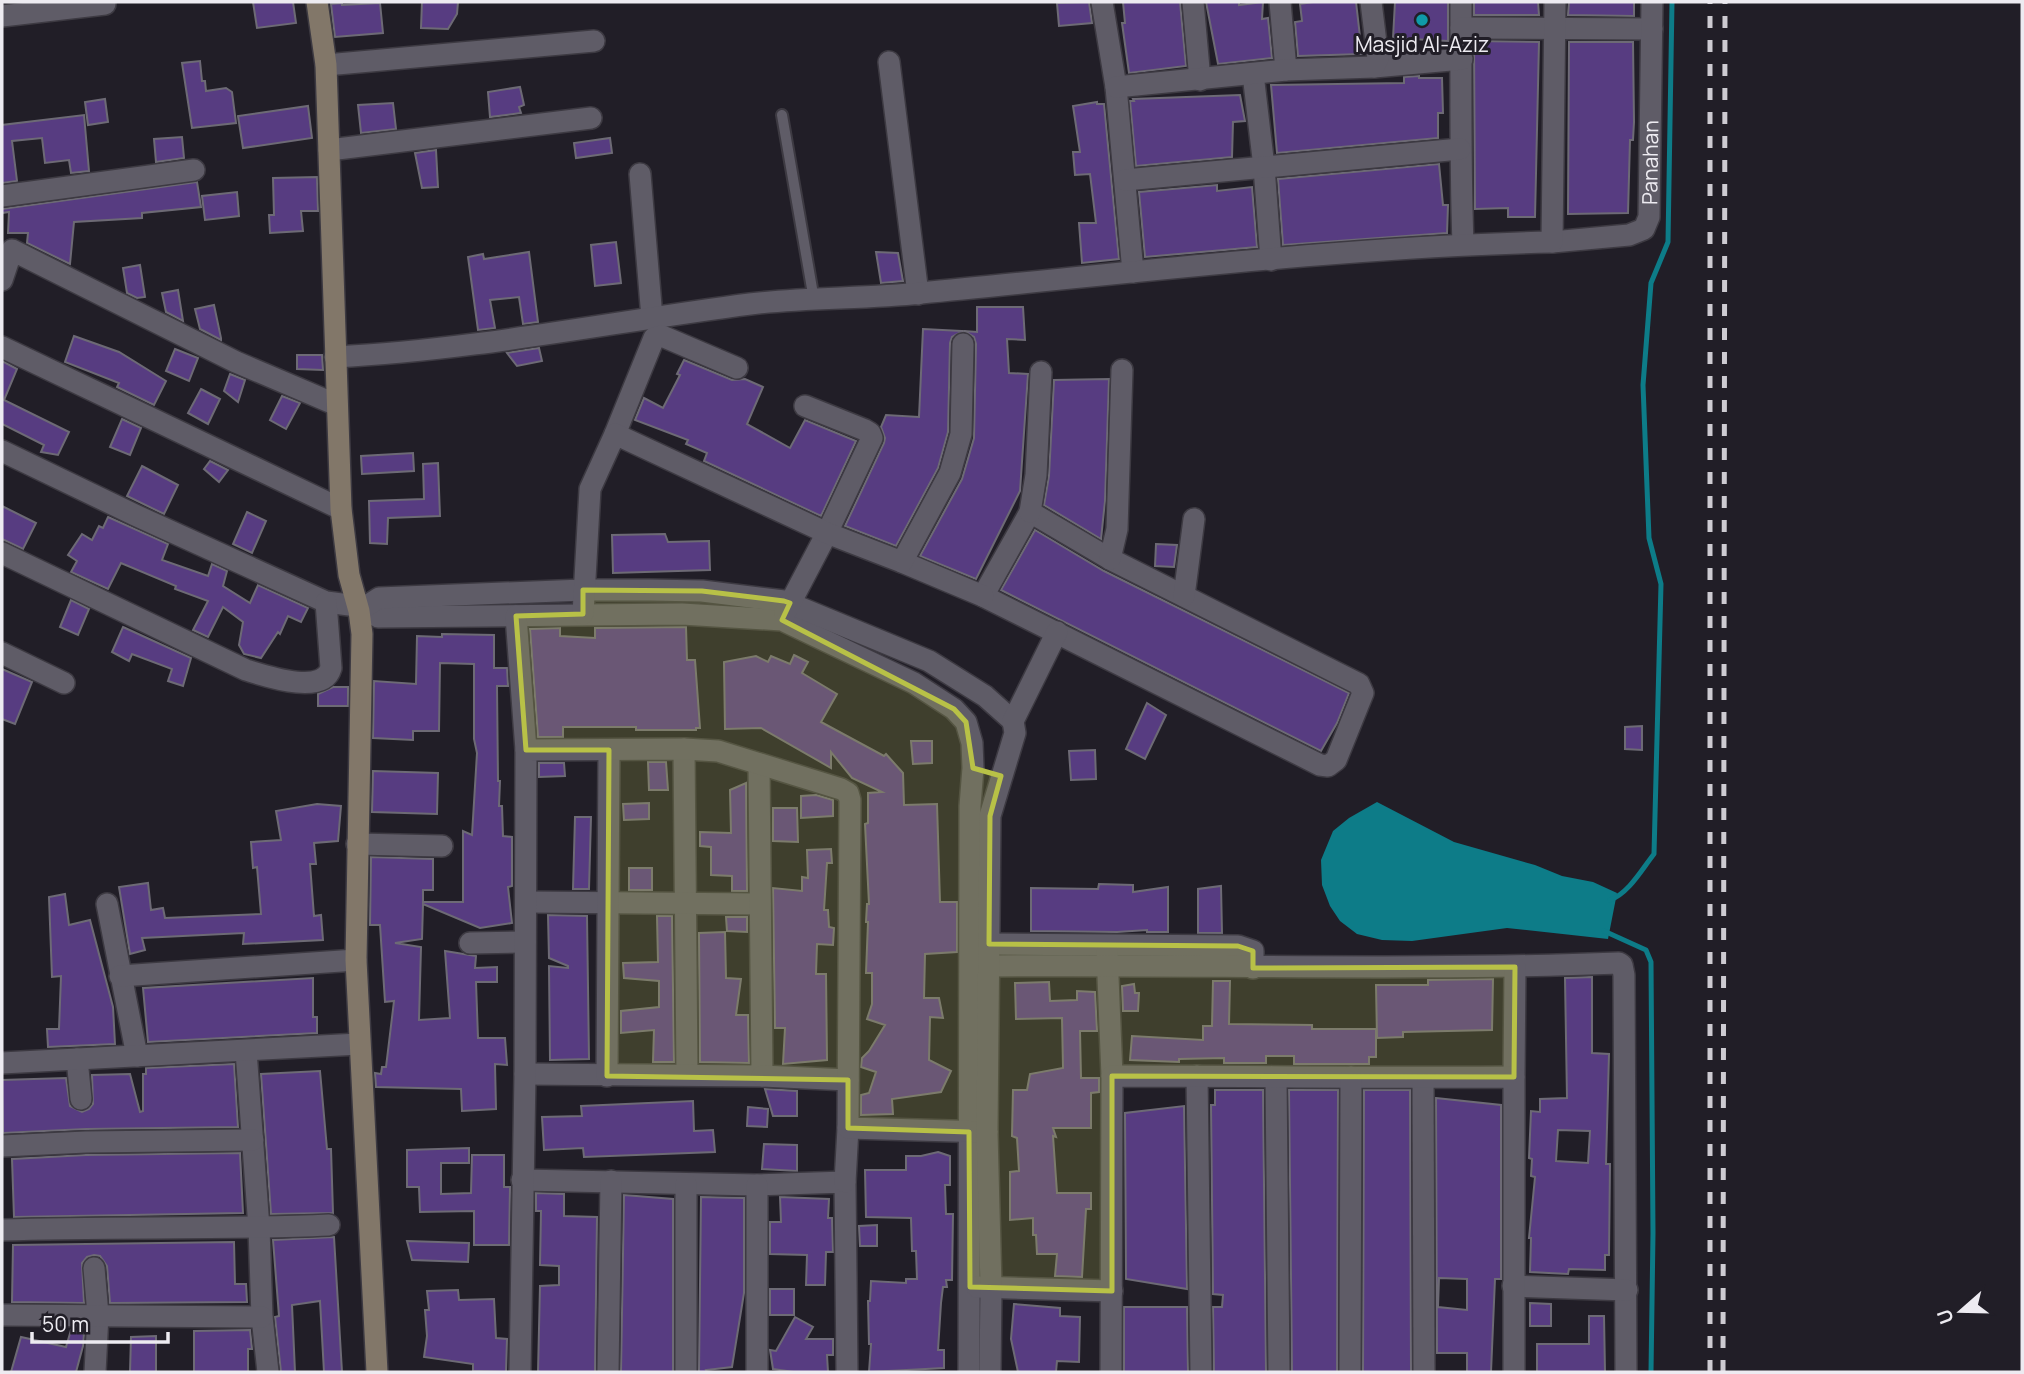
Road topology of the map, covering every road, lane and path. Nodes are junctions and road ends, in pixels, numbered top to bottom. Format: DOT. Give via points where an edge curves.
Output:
graph roads {
  1 [pos="317,2"];
  2 [pos="1102,2"];
  3 [pos="1193,2"];
  4 [pos="1280,2"];
  5 [pos="1371,2"];
  6 [pos="1461,2"];
  7 [pos="1555,2"];
  8 [pos="1652,2"];
  9 [pos="105,4"];
  10 [pos="2,16"];
  11 [pos="1461,28"];
  12 [pos="1652,29"];
  13 [pos="1554,30"];
  14 [pos="594,41"];
  15 [pos="1462,59"];
  16 [pos="889,62"];
  17 [pos="326,65"];
  18 [pos="1374,67"];
  19 [pos="1286,70"];
  20 [pos="1253,74"];
  21 [pos="1200,80"];
  22 [pos="1116,87"];
  23 [pos="782,115"];
  24 [pos="592,118"];
  25 [pos="1460,149"];
  26 [pos="329,150"];
  27 [pos="1264,167"];
  28 [pos="194,170"];
  29 [pos="640,174"];
  30 [pos="1125,180"];
  31 [pos="2,195"];
  32 [pos="1552,242"];
  33 [pos="1463,244"];
  34 [pos="7,247"];
  35 [pos="1271,260"];
  36 [pos="1133,272"];
  37 [pos="2,280"];
  38 [pos="918,294"];
  39 [pos="814,300"];
  40 [pos="652,318"];
  41 [pos="963,344"];
  42 [pos="2,347"];
  43 [pos="335,357"];
  44 [pos="737,368"];
  45 [pos="1122,370"];
  46 [pos="1041,372"];
  47 [pos="337,405"];
  48 [pos="805,407"];
  49 [pos="615,434"];
  50 [pos="2,450"];
  51 [pos="341,509"];
  52 [pos="1030,512"];
  53 [pos="1194,519"];
  54 [pos="827,533"];
  55 [pos="2,553"];
  56 [pos="1110,559"];
  57 [pos="902,562"];
  58 [pos="583,590"];
  59 [pos="983,596"];
  60 [pos="1184,596"];
  61 [pos="326,602"];
  62 [pos="361,607"];
  63 [pos="786,611"];
  64 [pos="583,614"];
  65 [pos="516,616"];
  66 [pos="1057,632"];
  67 [pos="2,653"];
  68 [pos="64,683"];
  69 [pos="985,696"];
  70 [pos="963,719"];
  71 [pos="1013,721"];
  72 [pos="526,750"];
  73 [pos="609,750"];
  74 [pos="684,750"];
  75 [pos="759,764"];
  76 [pos="974,768"];
  77 [pos="1001,776"];
  78 [pos="357,844"];
  79 [pos="442,846"];
  80 [pos="526,902"];
  81 [pos="608,902"];
  82 [pos="685,903"];
  83 [pos="107,904"];
  84 [pos="760,904"];
  85 [pos="524,942"];
  86 [pos="470,943"];
  87 [pos="989,944"];
  88 [pos="1107,956"];
  89 [pos="356,960"];
  90 [pos="989,966"];
  91 [pos="1515,967"];
  92 [pos="120,976"];
  93 [pos="359,1044"];
  94 [pos="246,1051"];
  95 [pos="136,1056"];
  96 [pos="77,1059"];
  97 [pos="2,1063"];
  98 [pos="524,1074"];
  99 [pos="687,1074"];
  100 [pos="607,1076"];
  101 [pos="762,1076"];
  102 [pos="1112,1076"];
  103 [pos="1198,1076"];
  104 [pos="1351,1077"];
  105 [pos="1514,1077"];
  106 [pos="1276,1078"];
  107 [pos="1423,1078"];
  108 [pos="848,1080"];
  109 [pos="81,1100"];
  110 [pos="848,1128"];
  111 [pos="978,1132"];
  112 [pos="253,1140"];
  113 [pos="2,1146"];
  114 [pos="522,1180"];
  115 [pos="611,1181"];
  116 [pos="845,1182"];
  117 [pos="686,1185"];
  118 [pos="757,1185"];
  119 [pos="329,1224"];
  120 [pos="259,1228"];
  121 [pos="2,1230"];
  122 [pos="94,1268"];
  123 [pos="1513,1286"];
  124 [pos="980,1287"];
  125 [pos="1627,1290"];
  126 [pos="1112,1291"];
  127 [pos="2,1315"];
  128 [pos="98,1315"];
  129 [pos="262,1317"];
  130 [pos="95,1372"];
  131 [pos="268,1372"];
  132 [pos="377,1372"];
  133 [pos="520,1372"];
  134 [pos="608,1372"];
  135 [pos="686,1372"];
  136 [pos="757,1372"];
  137 [pos="847,1372"];
  138 [pos="968,1372"];
  139 [pos="990,1372"];
  140 [pos="1111,1372"];
  141 [pos="1201,1372"];
  142 [pos="1279,1372"];
  143 [pos="1350,1372"];
  144 [pos="1424,1372"];
  145 [pos="1514,1372"];
  146 [pos="1626,1372"];
  1 -- 17 [label="street"];
  2 -- 22 [label="street"];
  3 -- 21 [label="street"];
  4 -- 19 [label="street"];
  5 -- 18 [label="street" via="1378,59"];
  6 -- 11 [label="street"];
  7 -- 13 [label="street"];
  8 -- 12 [label="street, Panahan"];
  9 -- 10 [label="street"];
  11 -- 13 [label="street"];
  11 -- 15 [label="street"];
  12 -- 13 [label="street"];
  12 -- 32 [label="street, Panahan" via="1649,218 1644,229 1629,235"];
  13 -- 32 [label="street"];
  14 -- 17 [label="street"];
  15 -- 18 [label="street"];
  15 -- 25 [label="street"];
  16 -- 38 [label="street"];
  17 -- 26 [label="street"];
  18 -- 19 [label="street"];
  19 -- 20 [label="street"];
  20 -- 21 [label="street"];
  20 -- 27 [label="street"];
  21 -- 22 [label="street"];
  22 -- 30 [label="street"];
  23 -- 39 [label="lane"];
  24 -- 26 [label="street"];
  25 -- 27 [label="street"];
  25 -- 33 [label="street"];
  26 -- 43 [label="street"];
  27 -- 30 [label="street"];
  27 -- 35 [label="street"];
  28 -- 31 [label="street"];
  29 -- 40 [label="street"];
  30 -- 36 [label="street"];
  32 -- 33 [label="street"];
  33 -- 35 [label="street"];
  34 -- 37 [label="street"];
  34 -- 47 [label="street" via="236,362"];
  35 -- 36 [label="street"];
  36 -- 38 [label="street"];
  38 -- 39 [label="street"];
  39 -- 40 [label="street" via="754,303"];
  40 -- 43 [label="street" via="406,354"];
  41 -- 57 [label="street" via="961,434 950,473"];
  42 -- 51 [label="street"];
  43 -- 47 [label="street"];
  44 -- 49 [label="street" via="662,336 654,338"];
  45 -- 56 [label="street" via="1116,529"];
  46 -- 52 [label="street"];
  47 -- 51 [label="street"];
  48 -- 54 [label="street" via="865,430 872,438"];
  49 -- 54 [label="street"];
  49 -- 58 [label="street" via="590,489"];
  50 -- 61 [label="street"];
  51 -- 62 [label="street" via="351,585"];
  52 -- 56 [label="street"];
  52 -- 59 [label="street"];
  53 -- 60 [label="street"];
  54 -- 57 [label="street"];
  54 -- 63 [label="street"];
  55 -- 61 [label="street" via="246,670 280,681 322,681 329,675"];
  56 -- 60 [label="street"];
  57 -- 59 [label="street"];
  58 -- 62 [label="street" via="379,598"];
  58 -- 63 [label="street" via="702,591 760,597"];
  58 -- 64 [label="street"];
  59 -- 66 [label="street"];
  60 -- 66 [label="street" via="1359,684 1363,693 1336,760 1320,765"];
  61 -- 62 [label="street"];
  62 -- 65 [label="street" via="378,617"];
  62 -- 78 [label="street"];
  63 -- 64 [label="street"];
  63 -- 69 [label="street" via="929,661"];
  63 -- 70 [label="street" via="914,683"];
  64 -- 65 [label="street"];
  65 -- 72 [label="street"];
  66 -- 71 [label="street"];
  67 -- 68 [label="street"];
  69 -- 70 [label="street"];
  69 -- 71 [label="street"];
  70 -- 76 [label="street" via="972,743"];
  71 -- 77 [label="street" via="1015,733"];
  72 -- 73 [label="street"];
  72 -- 80 [label="street"];
  73 -- 74 [label="street"];
  73 -- 81 [label="street"];
  74 -- 75 [label="street" via="718,751"];
  74 -- 82 [label="street"];
  75 -- 84 [label="street"];
  75 -- 108 [label="street" via="841,789 850,800"];
  76 -- 77 [label="street"];
  76 -- 111 [label="street" via="970,806"];
  77 -- 87 [label="street" via="990,816"];
  78 -- 79 [label="street"];
  78 -- 89 [label="street"];
  80 -- 81 [label="street"];
  80 -- 85 [label="street"];
  81 -- 82 [label="street"];
  81 -- 100 [label="street"];
  82 -- 84 [label="street"];
  82 -- 99 [label="street"];
  83 -- 92 [label="street"];
  84 -- 101 [label="street"];
  85 -- 86 [label="street"];
  85 -- 98 [label="street"];
  87 -- 88 [label="street"];
  87 -- 90 [label="street"];
  88 -- 90 [label="street"];
  88 -- 91 [label="street" via="1238,946 1253,951 1253,968"];
  88 -- 102 [label="street"];
  89 -- 92 [label="street"];
  89 -- 93 [label="street"];
  90 -- 111 [label="street"];
  91 -- 105 [label="street"];
  91 -- 125 [label="street" via="1619,963 1624,968"];
  92 -- 95 [label="street"];
  93 -- 94 [label="street"];
  93 -- 132 [label="street"];
  94 -- 95 [label="street"];
  94 -- 112 [label="street"];
  95 -- 96 [label="street"];
  96 -- 97 [label="street"];
  96 -- 109 [label="street"];
  98 -- 100 [label="street"];
  98 -- 114 [label="street"];
  99 -- 100 [label="street"];
  99 -- 101 [label="street"];
  101 -- 108 [label="street"];
  102 -- 103 [label="street"];
  102 -- 126 [label="street"];
  103 -- 106 [label="street"];
  103 -- 141 [label="street"];
  104 -- 106 [label="street"];
  104 -- 107 [label="street"];
  104 -- 143 [label="street"];
  105 -- 107 [label="street"];
  105 -- 123 [label="street"];
  106 -- 142 [label="street"];
  107 -- 144 [label="street"];
  108 -- 110 [label="street"];
  110 -- 111 [label="street"];
  110 -- 116 [label="street"];
  111 -- 124 [label="street"];
  112 -- 113 [label="street"];
  112 -- 120 [label="street"];
  114 -- 115 [label="street"];
  114 -- 133 [label="street"];
  115 -- 117 [label="street"];
  115 -- 134 [label="street"];
  116 -- 118 [label="street"];
  116 -- 137 [label="street"];
  117 -- 118 [label="street"];
  117 -- 135 [label="street"];
  118 -- 136 [label="street"];
  119 -- 120 [label="street"];
  120 -- 121 [label="street"];
  120 -- 129 [label="street"];
  122 -- 128 [label="street"];
  123 -- 125 [label="street"];
  123 -- 145 [label="street"];
  124 -- 126 [label="street"];
  124 -- 138 [label="street"];
  124 -- 139 [label="street"];
  125 -- 146 [label="street"];
  126 -- 140 [label="street"];
  127 -- 128 [label="street"];
  128 -- 129 [label="street"];
  128 -- 130 [label="street"];
  129 -- 131 [label="street"];
}
